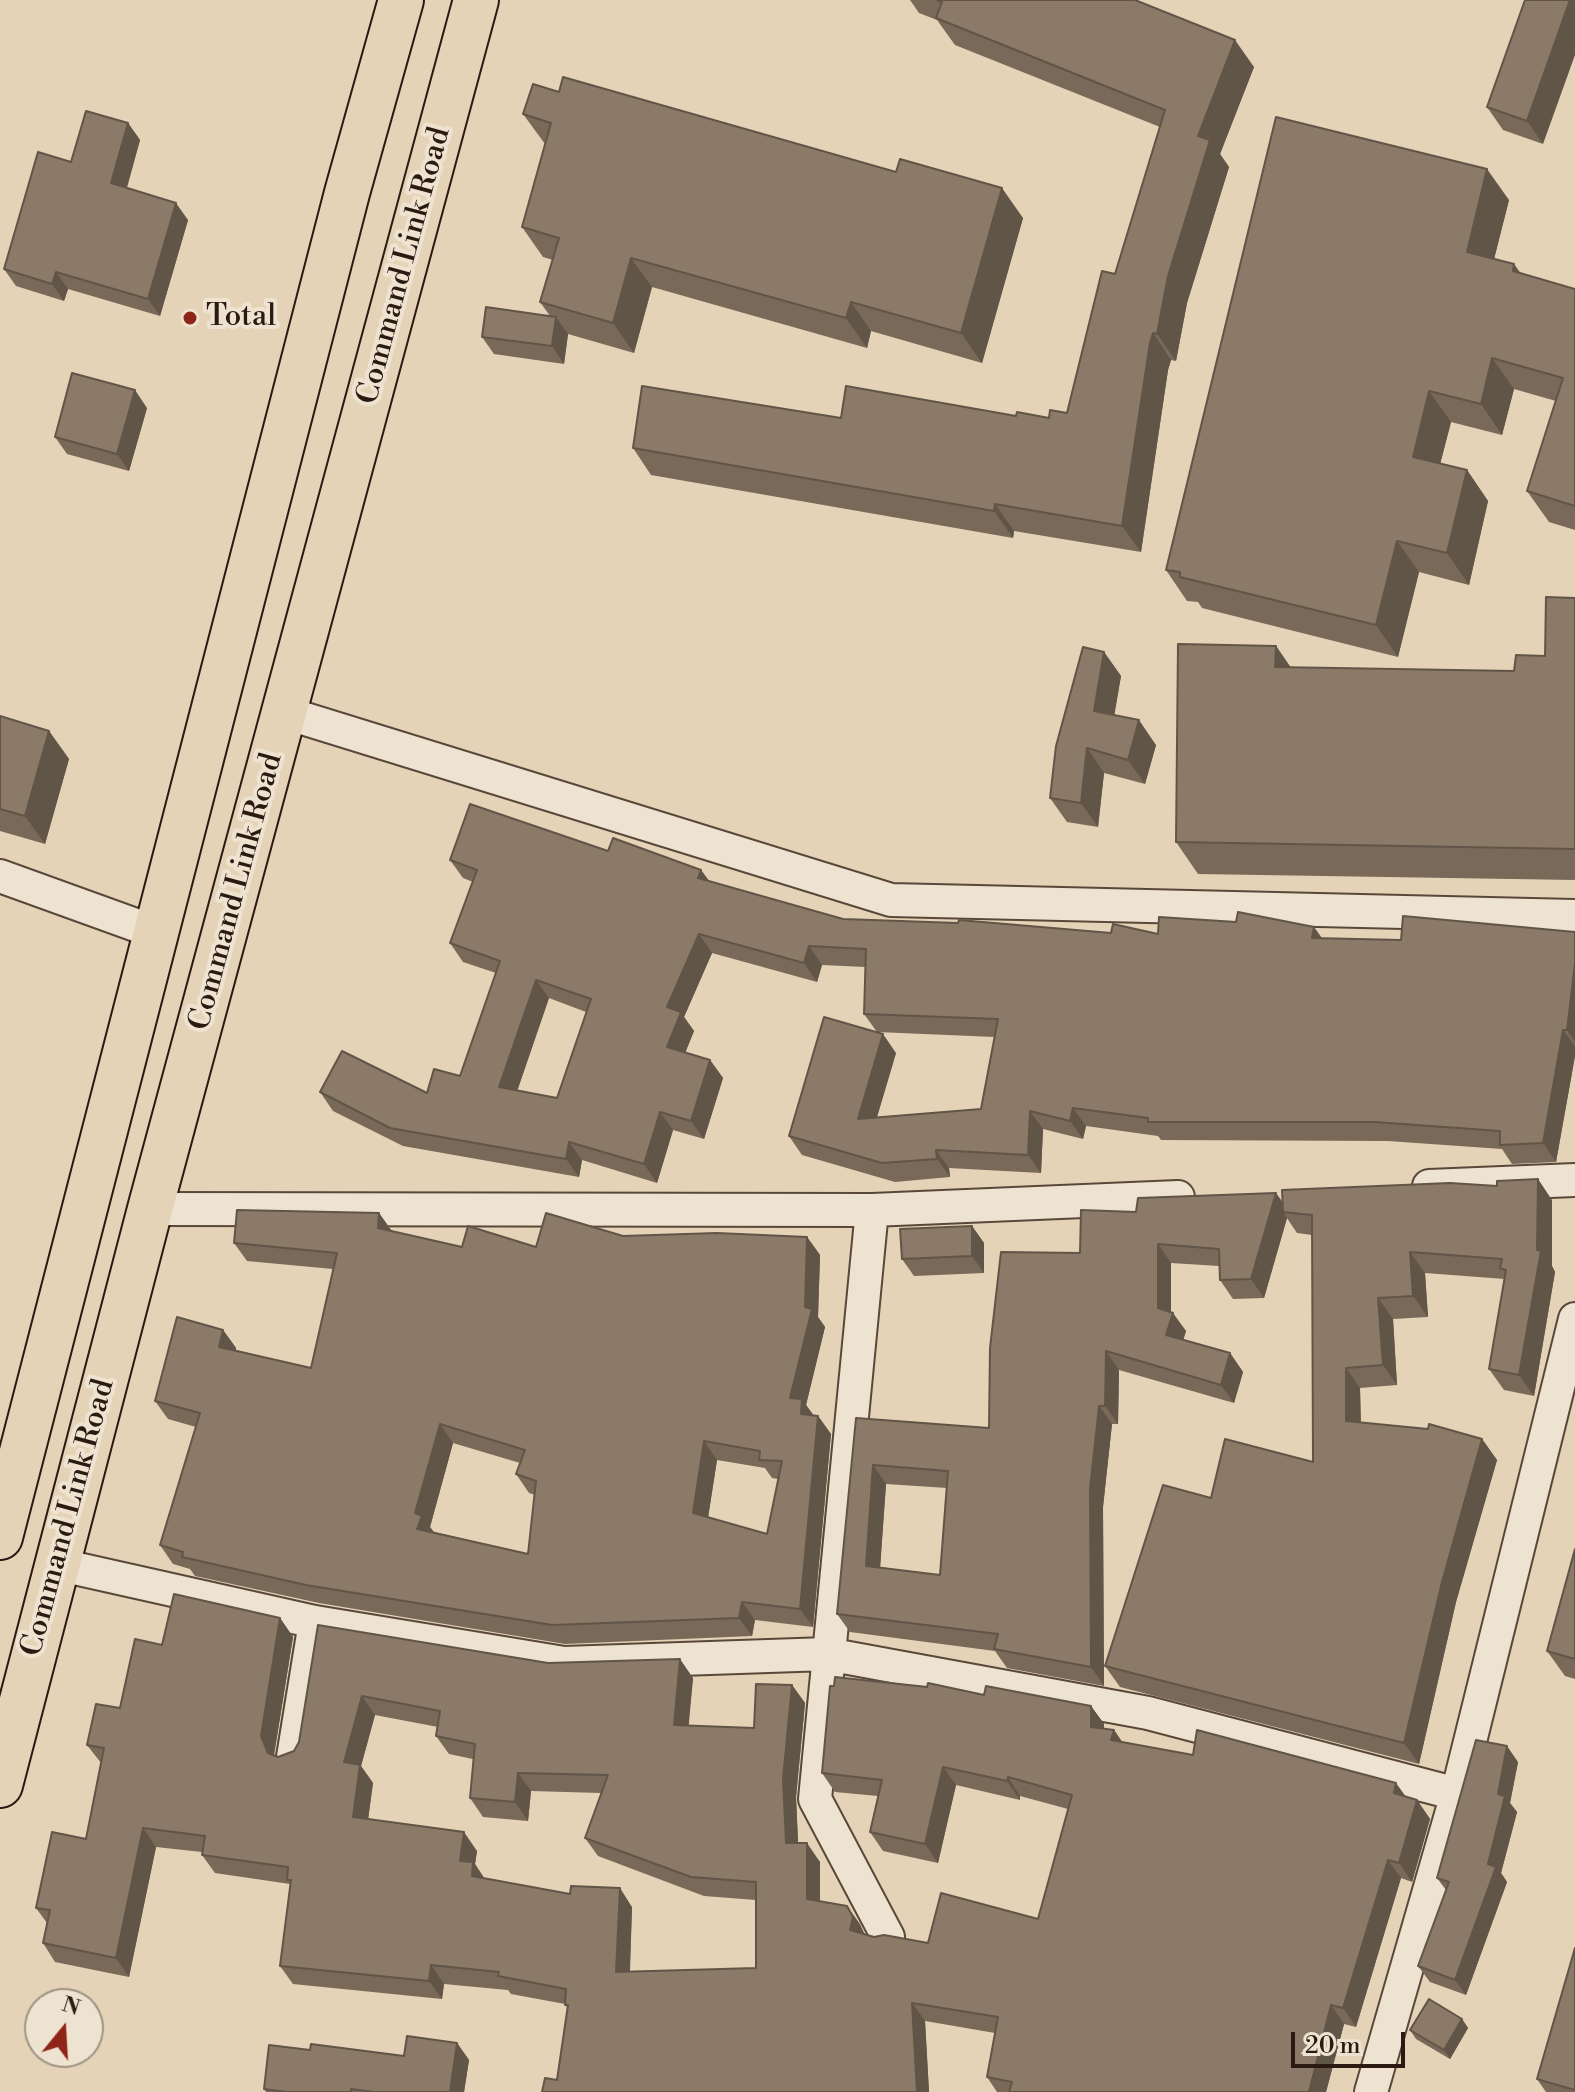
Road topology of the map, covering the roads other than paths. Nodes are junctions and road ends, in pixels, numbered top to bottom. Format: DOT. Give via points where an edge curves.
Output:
graph roads {
  1 [pos="401,0"];
  2 [pos="476,0"];
  3 [pos="286,713"];
  4 [pos="0,876"];
  5 [pos="1575,916"];
  6 [pos="155,932"];
  7 [pos="1575,1180"];
  8 [pos="1399,1187"];
  9 [pos="1208,1196"];
  10 [pos="150,1209"];
  11 [pos="872,1210"];
  12 [pos="1575,1319"];
  13 [pos="0,1537"];
  14 [pos="56,1564"];
  15 [pos="315,1622"];
  16 [pos="827,1654"];
  17 [pos="293,1757"];
  18 [pos="0,1785"];
  19 [pos="1457,1794"];
  20 [pos="888,1937"];
  21 [pos="1371,2092"];
  1 -- 6 [label="main road, Command Link Road"];
  2 -- 3 [label="main road, Command Link Road"];
  3 -- 5 [label="street" via="891,900"];
  3 -- 10 [label="main road, Command Link Road"];
  4 -- 6 [label="street"];
  6 -- 13 [label="main road, Command Link Road"];
  7 -- 8 [label="street"];
  9 -- 11 [label="street"];
  10 -- 11 [label="street"];
  10 -- 14 [label="main road, Command Link Road"];
  11 -- 16 [label="street"];
  12 -- 19 [label="street"];
  14 -- 15 [label="street"];
  14 -- 18 [label="main road, Command Link Road"];
  15 -- 16 [label="street" via="564,1663"];
  15 -- 17 [label="street"];
  16 -- 19 [label="street" via="1148,1713"];
  16 -- 20 [label="street" via="815,1799"];
  19 -- 21 [label="street"];
}
